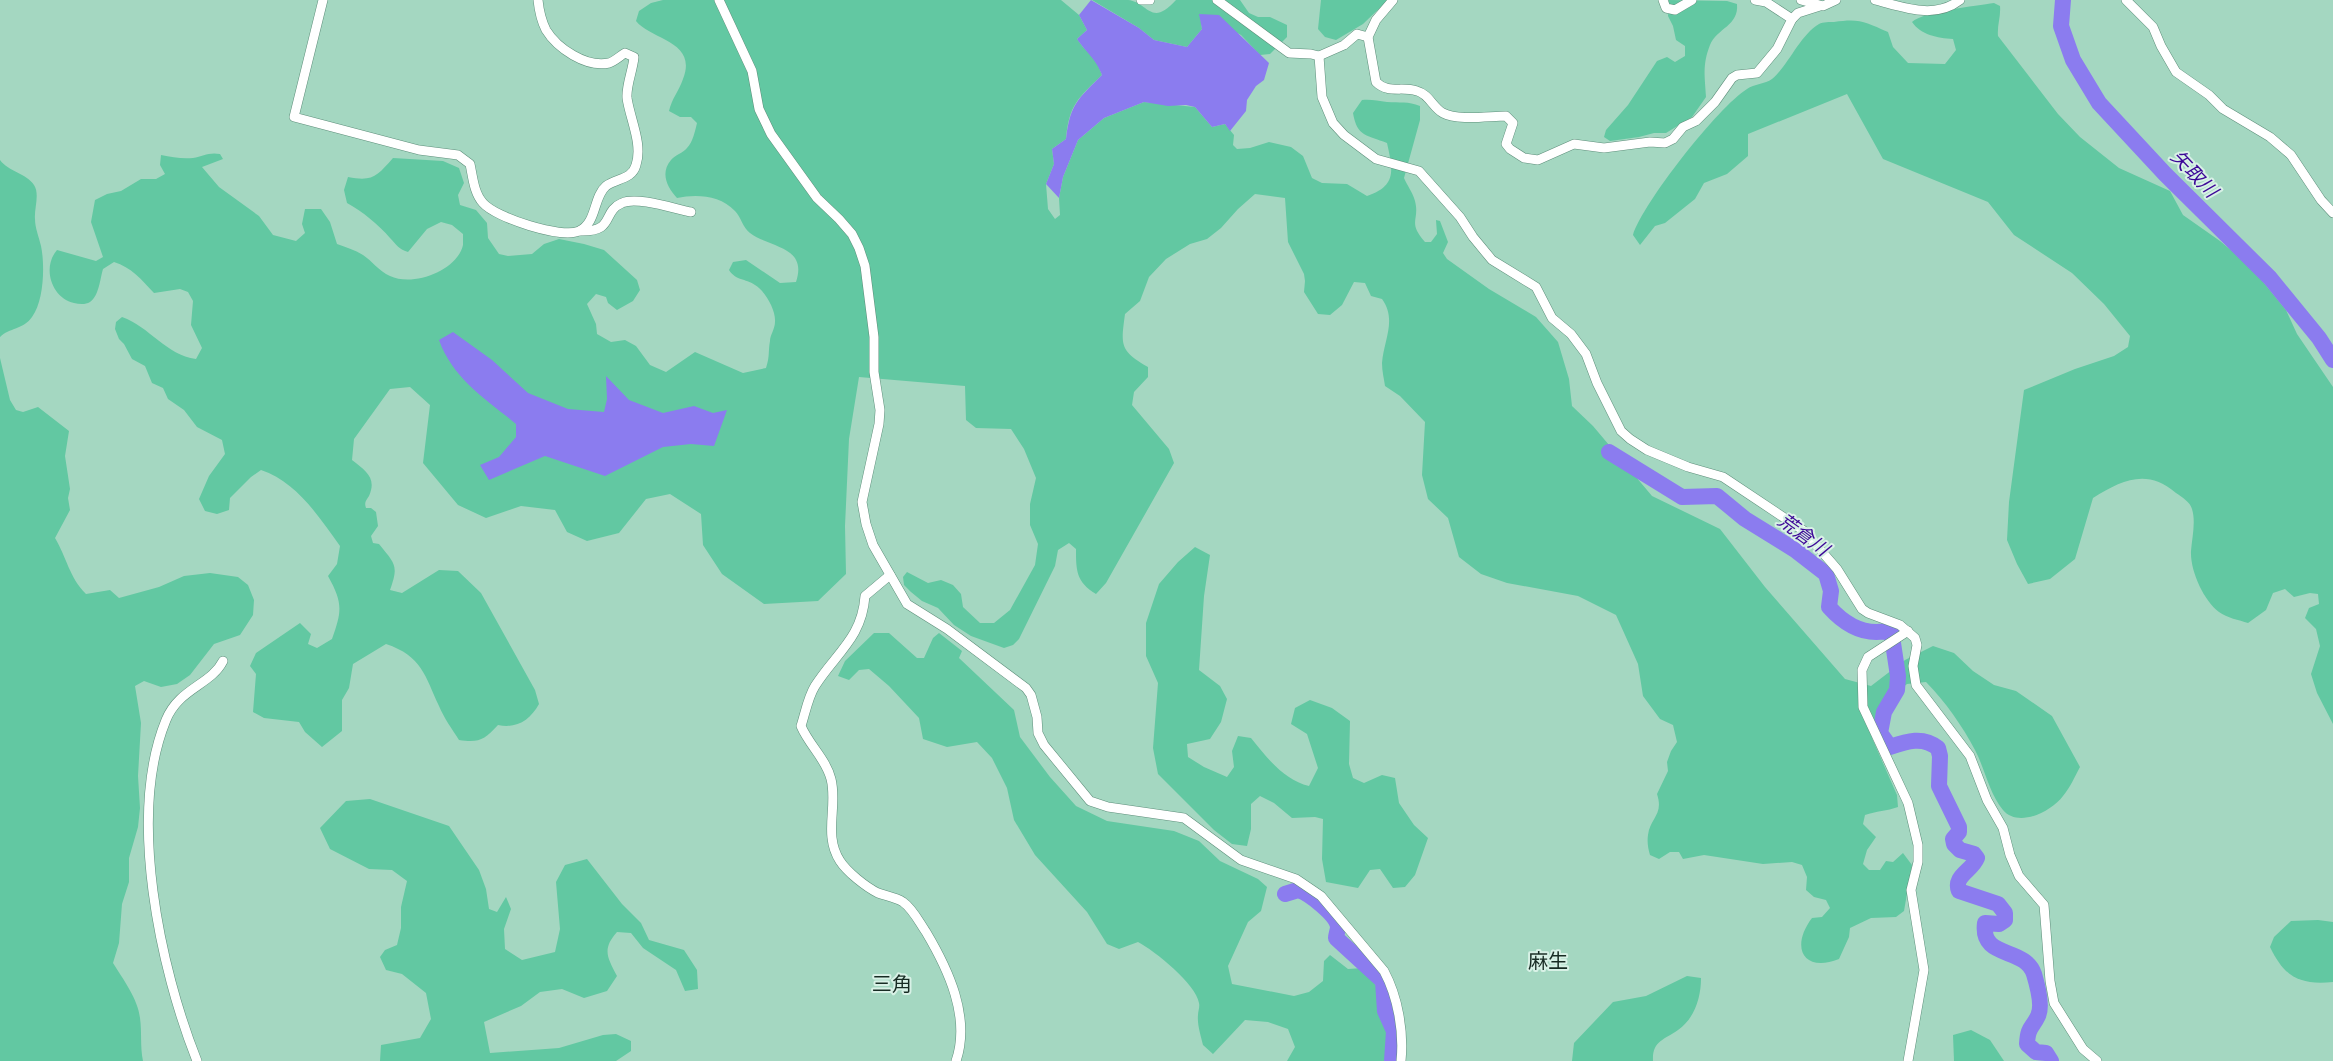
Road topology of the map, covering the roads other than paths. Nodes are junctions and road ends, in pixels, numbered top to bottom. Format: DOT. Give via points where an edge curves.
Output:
graph roads {
  1 [pos="322,0"];
  2 [pos="538,0"];
  3 [pos="719,0"];
  4 [pos="1141,0"];
  5 [pos="1150,0"];
  6 [pos="1393,0"];
  7 [pos="1664,0"];
  8 [pos="1692,0"];
  9 [pos="1755,0"];
  10 [pos="1801,0"];
  11 [pos="1836,0"];
  12 [pos="1875,0"];
  13 [pos="1960,0"];
  14 [pos="2126,0"];
  15 [pos="1219,1"];
  16 [pos="1765,1"];
  17 [pos="1823,6"];
  18 [pos="1792,19"];
  19 [pos="1368,37"];
  20 [pos="1319,56"];
  21 [pos="692,212"];
  22 [pos="2333,213"];
  23 [pos="580,231"];
  24 [pos="890,575"];
  25 [pos="1908,631"];
  26 [pos="222,661"];
  27 [pos="197,1061"];
  28 [pos="956,1061"];
  29 [pos="1401,1061"];
  30 [pos="1908,1061"];
  31 [pos="2097,1061"];
  1 -- 23 [label="street" via="294,117 418,150 458,155 470,164 477,194 484,204 501,216 537,228"];
  2 -- 23 [label="street" via="547,30 570,53 600,63 608,63 625,52 634,57 627,98 633,115 637,165 633,173 605,186 590,221"];
  3 -- 24 [label="street" via="752,71 759,109 771,134 817,198 852,234 860,248 874,338 874,372 880,410 862,502 873,545"];
  4 -- 5 [label="street"];
  6 -- 19 [label="street" via="1376,20"];
  7 -- 8 [label="street" via="1666,8 1675,10"];
  9 -- 16 [label="street"];
  10 -- 17 [label="street"];
  11 -- 17 [label="street"];
  12 -- 13 [label="street" via="1924,12 1954,5"];
  14 -- 22 [label="street" via="2152,27 2176,72 2209,94 2223,110 2270,137 2291,155"];
  15 -- 20 [label="street" via="1289,53"];
  16 -- 18 [label="street"];
  17 -- 18 [label="street" via="1803,11"];
  18 -- 19 [label="street" via="1777,49 1757,73 1732,78 1715,102 1673,139 1665,143 1612,148 1574,144 1538,160 1524,158 1510,150 1506,144 1513,123 1506,116 1448,116 1416,90 1380,87 1373,78"];
  19 -- 20 [label="street" via="1357,34 1344,45"];
  20 -- 25 [label="street" via="1322,97 1333,123 1376,159 1419,171 1460,217 1492,260 1536,287 1552,318 1572,334 1586,354 1621,431 1647,450 1724,477 1797,526 1837,569 1862,609"];
  21 -- 23 [label="street" via="629,202 617,206 603,227"];
  24 -- 28 [label="street" via="865,596 862,620 814,687 801,726 831,778 830,822 840,862 877,892 903,902 912,910 943,960 960,1014 961,1048"];
  24 -- 29 [label="street" via="907,604 947,629 1026,688 1031,695 1038,733 1044,745 1090,801 1108,807 1184,818 1241,860 1296,879 1320,896 1384,971 1391,984 1401,1029"];
  25 -- 30 [label="street" via="1868,657 1861,678 1863,707 1908,803 1918,845 1918,862 1911,890 1924,970"];
  25 -- 31 [label="street" via="1917,645 1913,666 1916,685 1970,756 1987,800 2003,828 2019,876 2044,905 2054,1003 2083,1049"];
  26 -- 27 [label="street" via="219,669 176,701 167,718 158,742 150,798 153,897 179,1017"];
}
